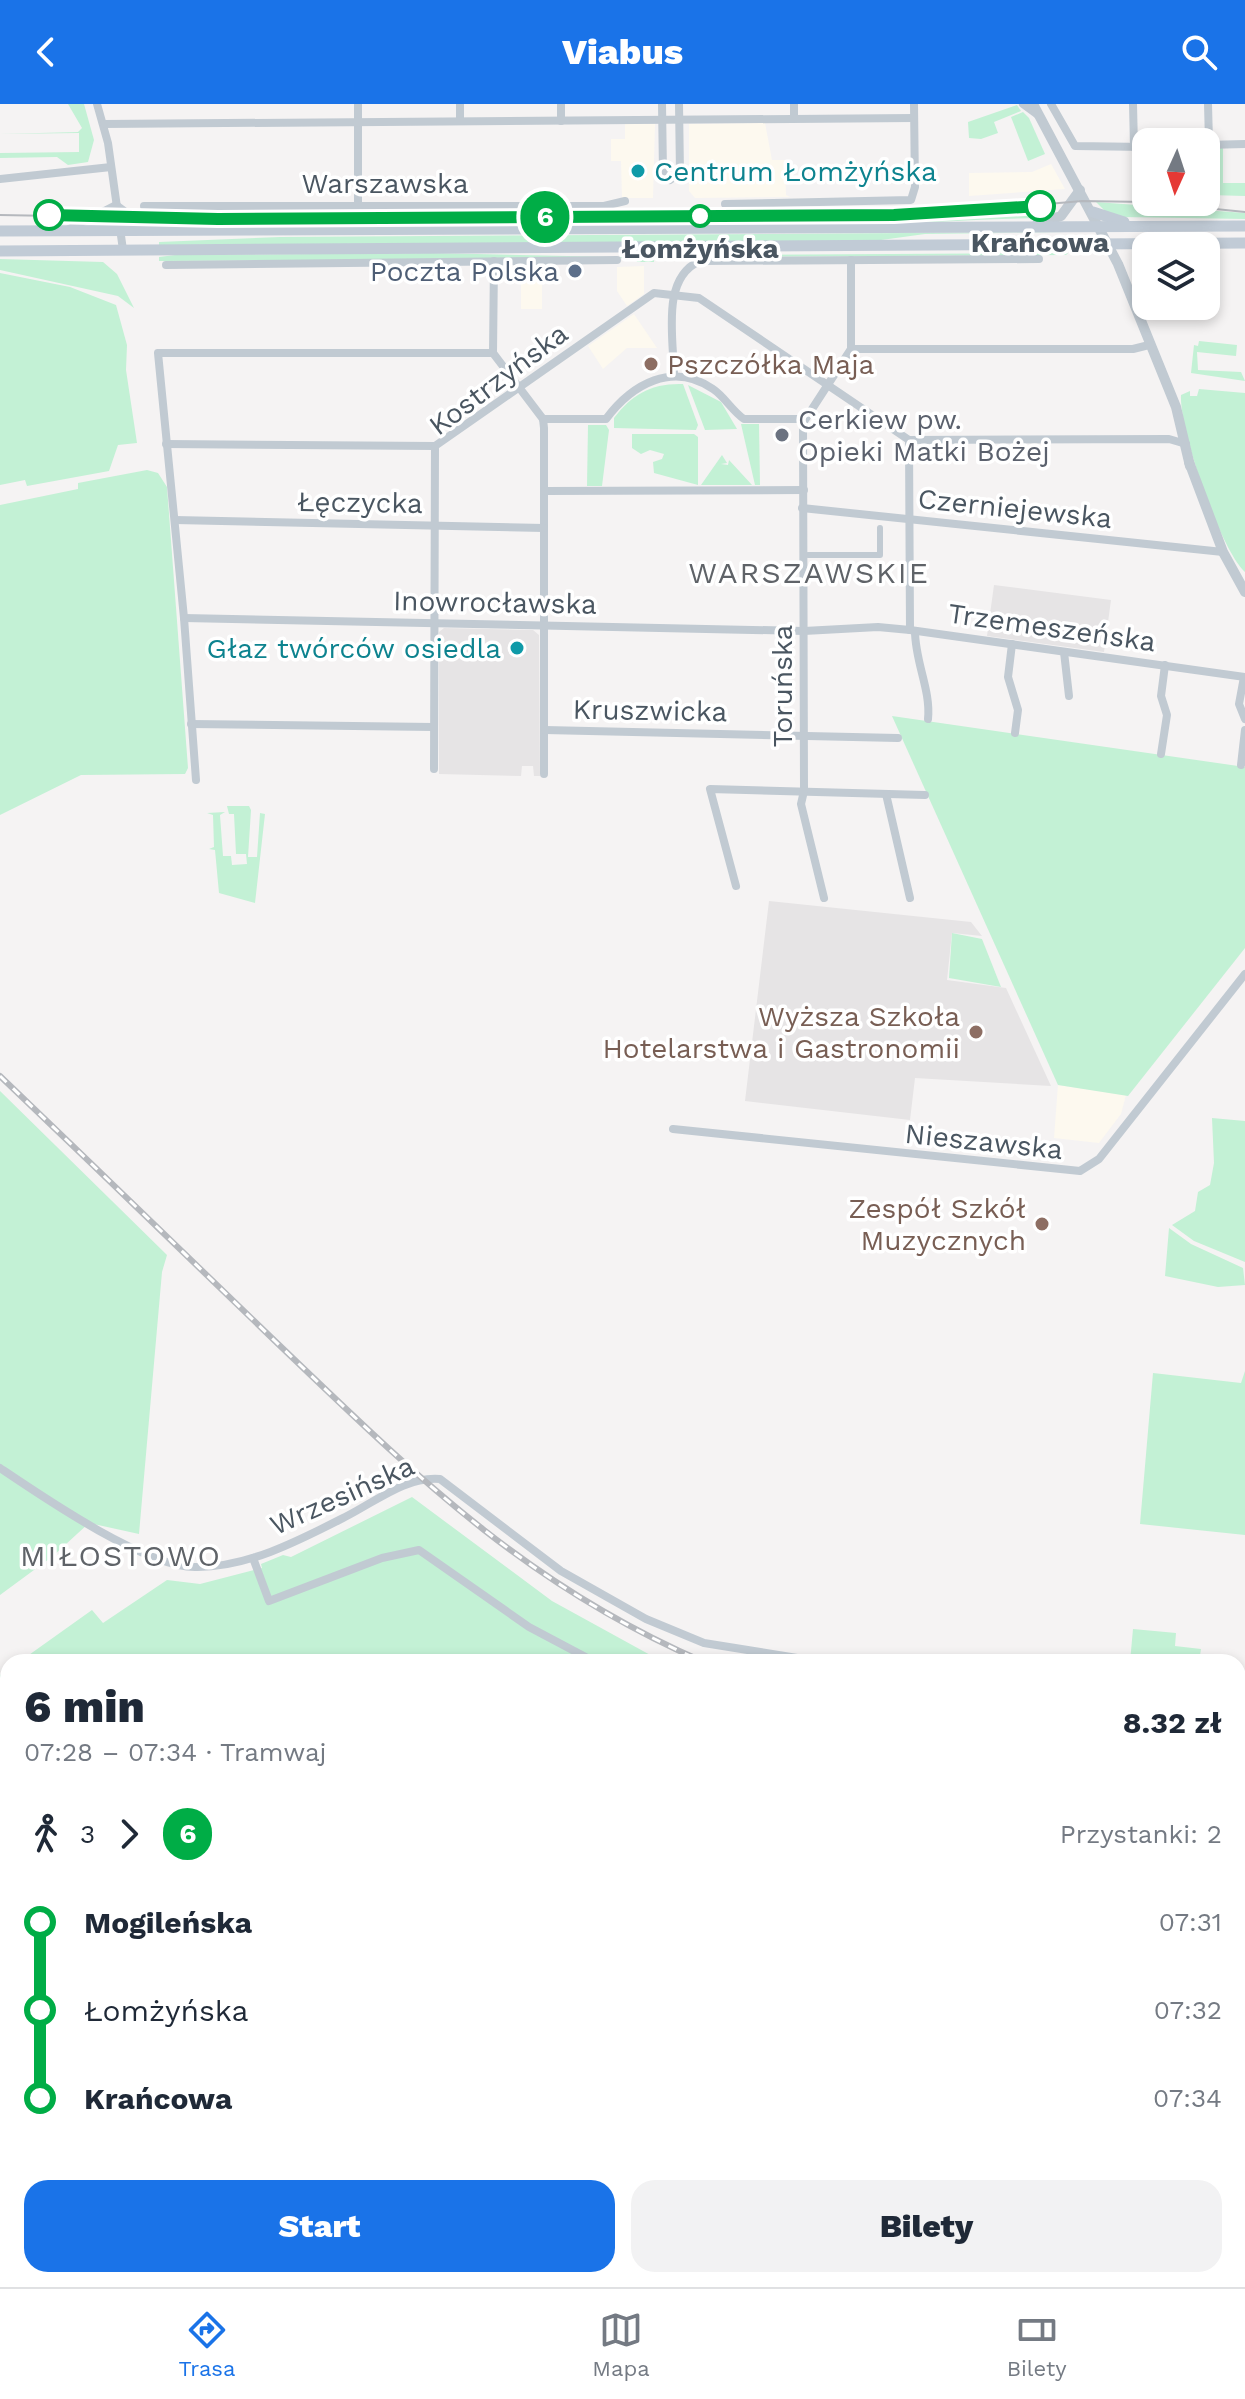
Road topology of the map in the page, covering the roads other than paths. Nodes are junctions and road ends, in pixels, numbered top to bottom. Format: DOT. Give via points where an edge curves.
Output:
graph roads {
  1 [pos="97,104"];
  2 [pos="358,104"];
  3 [pos="460,104"];
  4 [pos="561,104"];
  5 [pos="662,104"];
  6 [pos="679,104"];
  7 [pos="794,104"];
  8 [pos="914,104"];
  9 [pos="1023,104"];
  10 [pos="1033,104"];
  11 [pos="1051,104"];
  12 [pos="1133,104"];
  13 [pos="1208,104"];
  14 [pos="1039,115"];
  15 [pos="662,118"];
  16 [pos="679,118"];
  17 [pos="794,118"];
  18 [pos="914,118"];
  19 [pos="358,120"];
  20 [pos="460,121"];
  21 [pos="561,121"];
  22 [pos="104,124"];
  23 [pos="1134,128"];
  24 [pos="1208,128"];
  25 [pos="1245,144"];
  26 [pos="1220,145"];
  27 [pos="1132,147"];
  28 [pos="111,167"];
  29 [pos="0,179"];
  30 [pos="1080,190"];
  31 [pos="625,201"];
  32 [pos="725,204"];
  33 [pos="116,205"];
  34 [pos="144,206"];
  35 [pos="358,207"];
  36 [pos="1093,212"];
  37 [pos="1152,226"];
  38 [pos="1245,226"];
  39 [pos="1026,227"];
  40 [pos="1100,227"];
  41 [pos="0,231"];
  42 [pos="63,232"];
  43 [pos="1145,232"];
  44 [pos="120,233"];
  45 [pos="155,233"];
  46 [pos="1132,241"];
  47 [pos="1071,243"];
  48 [pos="1245,243"];
  49 [pos="1109,244"];
  50 [pos="1220,244"];
  51 [pos="123,250"];
  52 [pos="0,251"];
  53 [pos="1039,259"];
  54 [pos="617,260"];
  55 [pos="851,260"];
  56 [pos="494,261"];
  57 [pos="166,265"];
  58 [pos="674,295"];
  59 [pos="1132,299"];
  60 [pos="1140,320"];
  61 [pos="1149,345"];
  62 [pos="851,349"];
  63 [pos="493,353"];
  64 [pos="674,376"];
  65 [pos="829,385"];
  66 [pos="519,388"];
  67 [pos="543,419"];
  68 [pos="804,419"];
  69 [pos="909,440"];
  70 [pos="1182,442"];
  71 [pos="166,444"];
  72 [pos="435,446"];
  73 [pos="804,490"];
  74 [pos="545,491"];
  75 [pos="802,508"];
  76 [pos="909,518"];
  77 [pos="175,520"];
  78 [pos="432,525"];
  79 [pos="544,528"];
  80 [pos="880,528"];
  81 [pos="1223,552"];
  82 [pos="808,555"];
  83 [pos="1244,587"];
  84 [pos="184,618"];
  85 [pos="433,623"];
  86 [pos="544,625"];
  87 [pos="913,630"];
  88 [pos="804,631"];
  89 [pos="1012,644"];
  90 [pos="1064,652"];
  91 [pos="1165,665"];
  92 [pos="1244,677"];
  93 [pos="1069,696"];
  94 [pos="928,719"];
  95 [pos="1245,719"];
  96 [pos="191,724"];
  97 [pos="433,727"];
  98 [pos="545,730"];
  99 [pos="1245,730"];
  100 [pos="1015,733"];
  101 [pos="803,736"];
  102 [pos="898,738"];
  103 [pos="1161,754"];
  104 [pos="1241,765"];
  105 [pos="434,769"];
  106 [pos="544,774"];
  107 [pos="196,780"];
  108 [pos="804,791"];
  109 [pos="886,794"];
  110 [pos="925,795"];
  111 [pos="736,886"];
  112 [pos="824,898"];
  113 [pos="910,898"];
  114 [pos="1245,974"];
  115 [pos="673,1129"];
  116 [pos="0,1468"];
  117 [pos="253,1558"];
  118 [pos="580,1654"];
  119 [pos="772,1654"];
  1 -- 22 [label="street"];
  2 -- 19 [label="street"];
  3 -- 20 [label="street"];
  4 -- 21 [label="street"];
  5 -- 15 [label="street"];
  6 -- 16 [label="street"];
  7 -- 17 [label="street"];
  8 -- 18 [label="street"];
  9 -- 14 [label="street"];
  10 -- 14 [label="street"];
  11 -- 27 [label="street" via="1075,146"];
  12 -- 23 [label="street"];
  13 -- 24 [label="street"];
  14 -- 30 [label="street"];
  15 -- 16 [label="street"];
  15 -- 16 [label="street" via="663,172 670,180 680,173"];
  15 -- 21 [label="street"];
  16 -- 17 [label="street"];
  17 -- 18 [label="street"];
  18 -- 32 [label="street" via="911,200"];
  19 -- 20 [label="street"];
  19 -- 22 [label="street"];
  19 -- 35 [label="street"];
  20 -- 21 [label="street"];
  22 -- 28 [label="street"];
  25 -- 26 [label="street"];
  28 -- 29 [label="street"];
  28 -- 33 [label="street"];
  30 -- 36 [label="street"];
  30 -- 39 [label="street" via="1061,216"];
  31 -- 35 [label="street, Warszawska" via="604,206"];
  33 -- 42 [label="street, Warszawska"];
  33 -- 44 [label="street"];
  33 -- 45 [label="street"];
  34 -- 35 [label="street, Warszawska"];
  36 -- 37 [label="main road"];
  36 -- 40 [label="street"];
  37 -- 38 [label="main road, Warszawska"];
  37 -- 40 [label="main road, Warszawska"];
  37 -- 43 [label="main road"];
  39 -- 40 [label="main road, Warszawska"];
  39 -- 45 [label="main road, Warszawska"];
  40 -- 47 [label="main road"];
  40 -- 49 [label="street"];
  41 -- 42 [label="main road, Warszawska"];
  42 -- 44 [label="main road, Warszawska"];
  44 -- 45 [label="main road, Warszawska"];
  44 -- 51 [label="street"];
  46 -- 49 [label="main road"];
  47 -- 49 [label="main road"];
  47 -- 51 [label="main road"];
  48 -- 50 [label="main road"];
  49 -- 59 [label="street"];
  51 -- 52 [label="main road"];
  53 -- 55 [label="street"];
  54 -- 56 [label="street"];
  55 -- 58 [label="street" via="700,261 678,277"];
  55 -- 62 [label="street"];
  56 -- 57 [label="street"];
  56 -- 63 [label="street"];
  58 -- 64 [label="street"];
  58 -- 65 [label="street" via="699,298"];
  58 -- 66 [label="street, Kostrzyńska" via="654,293"];
  60 -- 61 [label="street"];
  61 -- 62 [label="street"];
  61 -- 70 [label="street"];
  62 -- 65 [label="street"];
  63 -- 66 [label="street"];
  63 -- 71 [label="street" via="158,353"];
  64 -- 67 [label="street" via="634,389 606,419"];
  64 -- 68 [label="street" via="707,385 744,419"];
  65 -- 68 [label="street"];
  65 -- 69 [label="street"];
  66 -- 67 [label="street"];
  66 -- 72 [label="street, Kostrzyńska"];
  67 -- 74 [label="street"];
  68 -- 73 [label="street, Toruńska"];
  69 -- 70 [label="street"];
  69 -- 76 [label="street"];
  70 -- 81 [label="street"];
  71 -- 72 [label="street"];
  71 -- 77 [label="street"];
  72 -- 78 [label="street, Kostrzyńska"];
  73 -- 74 [label="street"];
  73 -- 75 [label="street, Toruńska"];
  74 -- 79 [label="street"];
  75 -- 76 [label="street, Czerniejewska"];
  75 -- 88 [label="street, Toruńska"];
  76 -- 81 [label="street, Czerniejewska"];
  76 -- 87 [label="street"];
  77 -- 78 [label="street, Łęczycka"];
  77 -- 84 [label="street"];
  78 -- 79 [label="street, Łęczycka"];
  78 -- 85 [label="street, Kostrzyńska"];
  79 -- 86 [label="street"];
  80 -- 82 [label="street" via="880,555"];
  81 -- 83 [label="street"];
  84 -- 85 [label="street, Inowrocławska"];
  84 -- 96 [label="street"];
  85 -- 86 [label="street, Inowrocławska"];
  85 -- 97 [label="street, Kostrzyńska"];
  86 -- 88 [label="street, Inowrocławska"];
  86 -- 98 [label="street"];
  87 -- 88 [label="street, Trzemeszeńska"];
  87 -- 89 [label="street, Trzemeszeńska"];
  87 -- 94 [label="street"];
  88 -- 101 [label="street, Toruńska"];
  89 -- 90 [label="street, Trzemeszeńska"];
  89 -- 100 [label="street" via="1008,677 1018,710"];
  90 -- 91 [label="street, Trzemeszeńska"];
  90 -- 93 [label="street"];
  91 -- 92 [label="street, Trzemeszeńska"];
  91 -- 103 [label="street" via="1161,696 1167,715"];
  92 -- 95 [label="street" via="1239,704"];
  96 -- 97 [label="street"];
  96 -- 107 [label="street"];
  97 -- 105 [label="street, Kostrzyńska"];
  98 -- 101 [label="street, Kruszwicka"];
  98 -- 106 [label="street"];
  99 -- 104 [label="street"];
  101 -- 102 [label="street, Kruszwicka"];
  101 -- 108 [label="street, Toruńska"];
  108 -- 109 [label="street"];
  108 -- 111 [label="street" via="710,789"];
  108 -- 112 [label="street, Toruńska" via="801,804"];
  109 -- 110 [label="street"];
  109 -- 113 [label="street"];
  114 -- 115 [label="street, Nieszawska" via="1105,1153 1080,1171"];
  116 -- 117 [label="street, Wrzesińska" via="57,1505 168,1563 209,1567"];
  117 -- 118 [label="street" via="269,1601 382,1558 419,1550 529,1627"];
  117 -- 119 [label="street, Wrzesińska" via="411,1482 440,1479 561,1571 646,1619 704,1643"];
}
